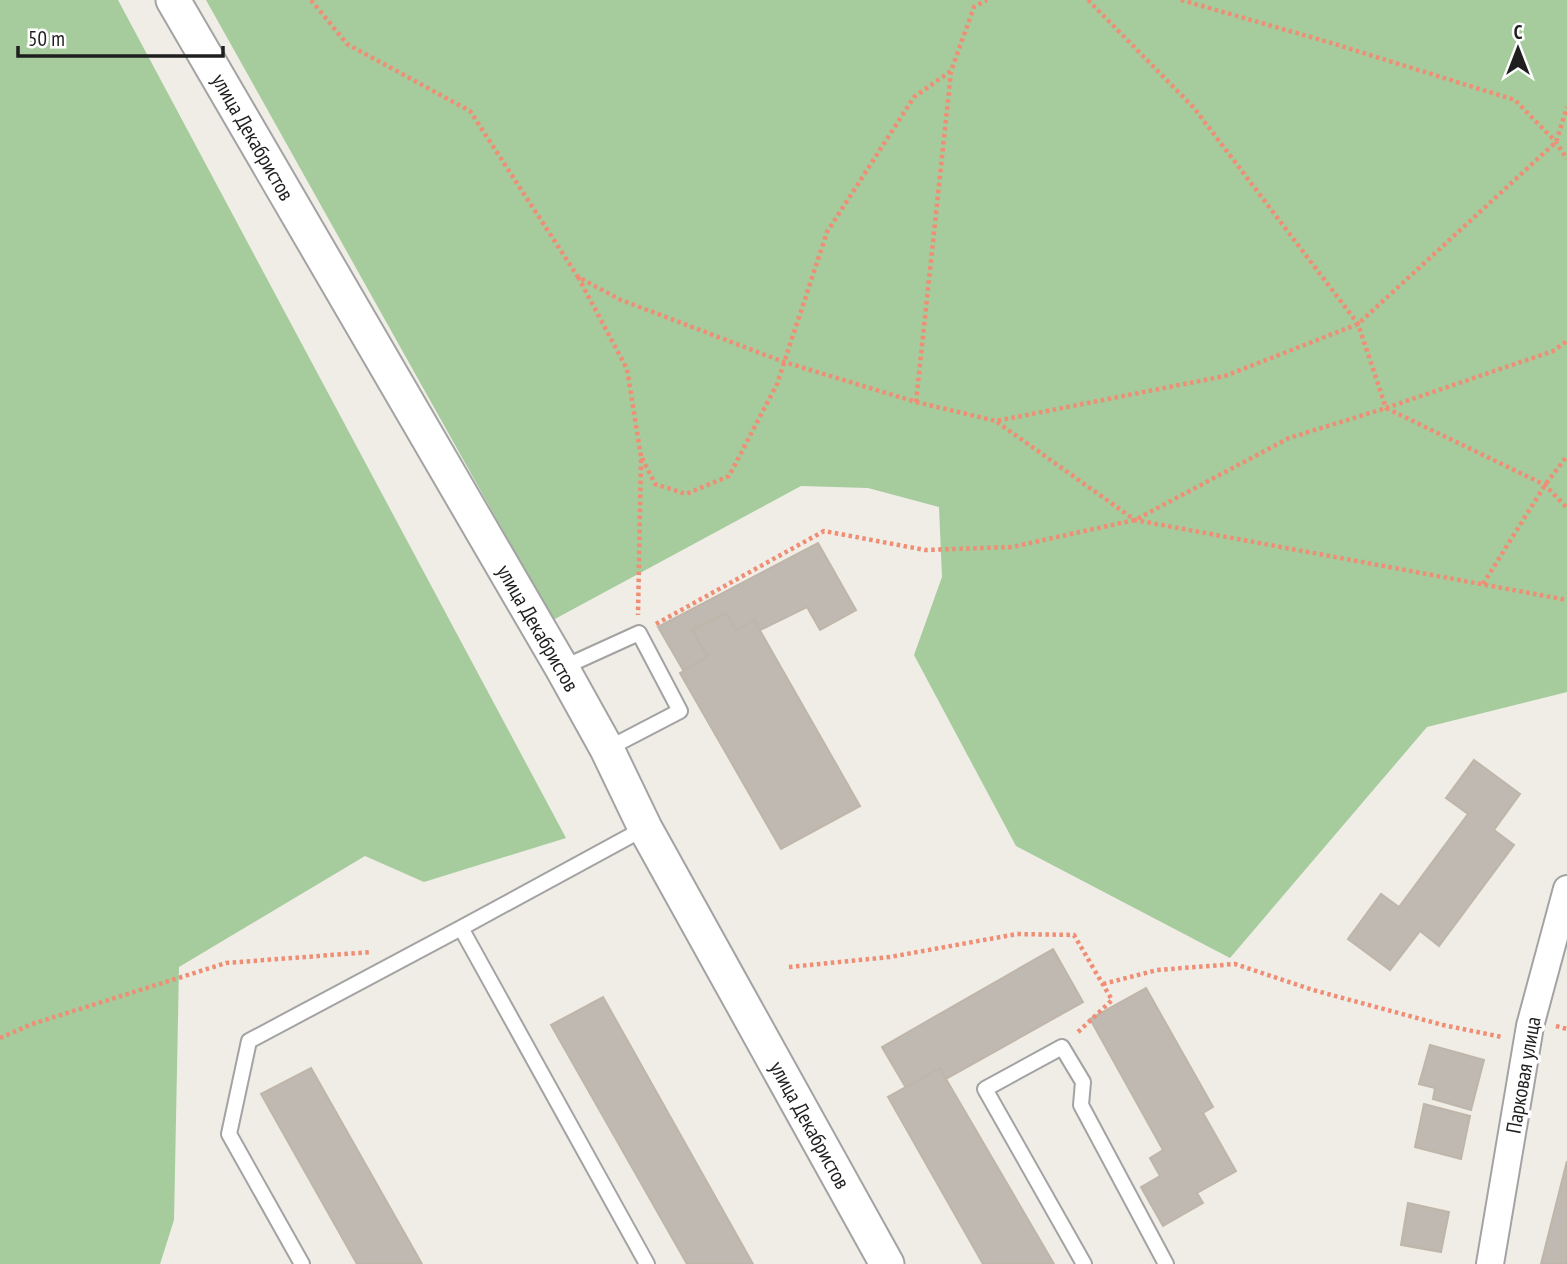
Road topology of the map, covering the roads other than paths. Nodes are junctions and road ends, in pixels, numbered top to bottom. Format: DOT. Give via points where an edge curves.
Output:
graph roads {
  1 [pos="173,0"];
  2 [pos="562,668"];
  3 [pos="607,750"];
  4 [pos="645,828"];
  5 [pos="1567,889"];
  6 [pos="461,928"];
  7 [pos="302,1264"];
  8 [pos="647,1264"];
  9 [pos="887,1264"];
  10 [pos="1084,1264"];
  11 [pos="1167,1264"];
  12 [pos="1490,1264"];
  1 -- 2 [label="street, улица Декабристов"];
  2 -- 3 [label="street, улица Декабристов"];
  2 -- 3 [label="lane" via="639,633 680,711"];
  3 -- 4 [label="street, улица Декабристов"];
  4 -- 6 [label="lane"];
  4 -- 9 [label="street, улица Декабристов"];
  5 -- 12 [label="street, Парковая улица" via="1527,1042"];
  6 -- 7 [label="lane" via="249,1041 229,1134"];
  6 -- 8 [label="lane"];
  10 -- 11 [label="lane" via="985,1089 1062,1047 1083,1082 1081,1105"];
}
